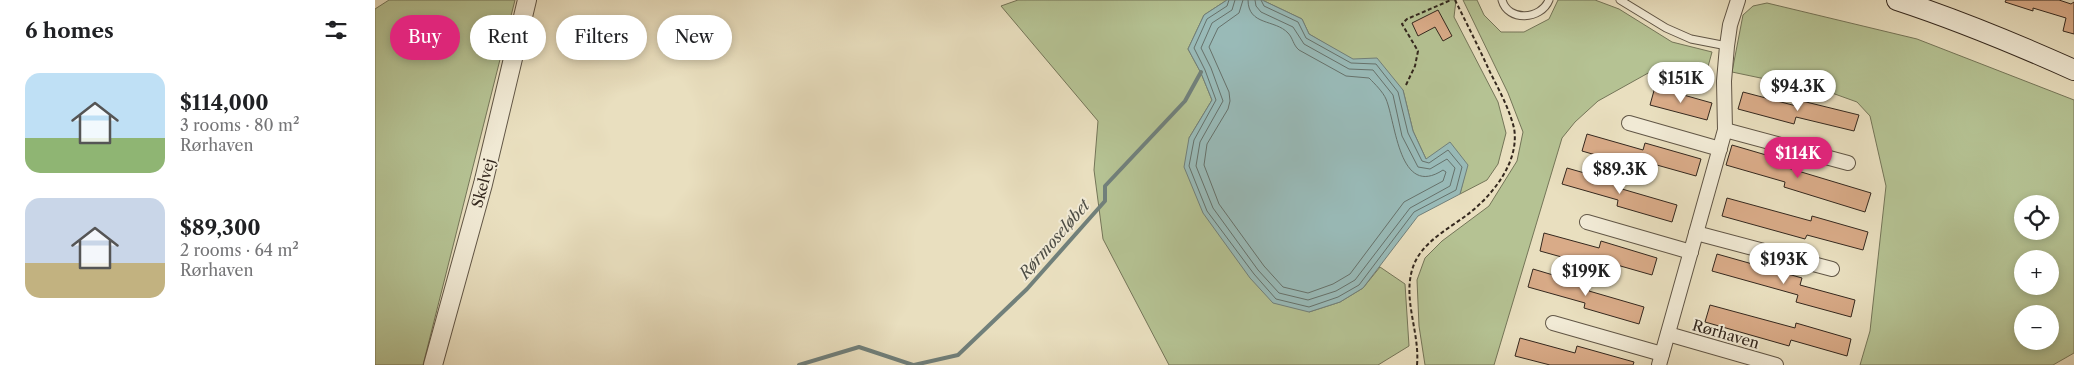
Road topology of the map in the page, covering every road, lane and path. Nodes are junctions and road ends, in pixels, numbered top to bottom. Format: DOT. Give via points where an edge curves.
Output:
graph roads {
  1 [pos="527,0"];
  2 [pos="1451,0"];
  3 [pos="1455,0"];
  4 [pos="1501,0"];
  5 [pos="1549,0"];
  6 [pos="1620,0"];
  7 [pos="1738,0"];
  8 [pos="1897,0"];
  9 [pos="1727,46"];
  10 [pos="2074,70"];
  11 [pos="1406,86"];
  12 [pos="1629,123"];
  13 [pos="1725,130"];
  14 [pos="1720,149"];
  15 [pos="1848,163"];
  16 [pos="1587,222"];
  17 [pos="1696,233"];
  18 [pos="1691,252"];
  19 [pos="1832,269"];
  20 [pos="1553,323"];
  21 [pos="1668,334"];
  22 [pos="1661,360"];
  23 [pos="433,365"];
  24 [pos="1417,365"];
  25 [pos="1776,365"];
  1 -- 23 [label="street, Skelvej" via="483,184"];
  2 -- 11 [label="path" via="1402,24 1418,51"];
  3 -- 24 [label="path" via="1508,108 1514,130 1513,149 1493,191 1433,239 1413,266 1409,287"];
  4 -- 5 [label="lane" via="1512,13 1525,16 1539,13"];
  6 -- 9 [label="lane" via="1691,39"];
  7 -- 9 [label="street, Rørhaven"];
  8 -- 10 [label="main road" via="1941,14"];
  9 -- 13 [label="street, Rørhaven"];
  12 -- 14 [label="street"];
  13 -- 14 [label="street, Rørhaven"];
  13 -- 15 [label="street"];
  14 -- 17 [label="street, Rørhaven"];
  16 -- 18 [label="street"];
  17 -- 18 [label="street, Rørhaven"];
  17 -- 19 [label="street"];
  18 -- 21 [label="street, Rørhaven"];
  20 -- 22 [label="street, Rørhaven"];
  21 -- 22 [label="street, Rørhaven"];
  21 -- 25 [label="street, Rørhaven"];
}
